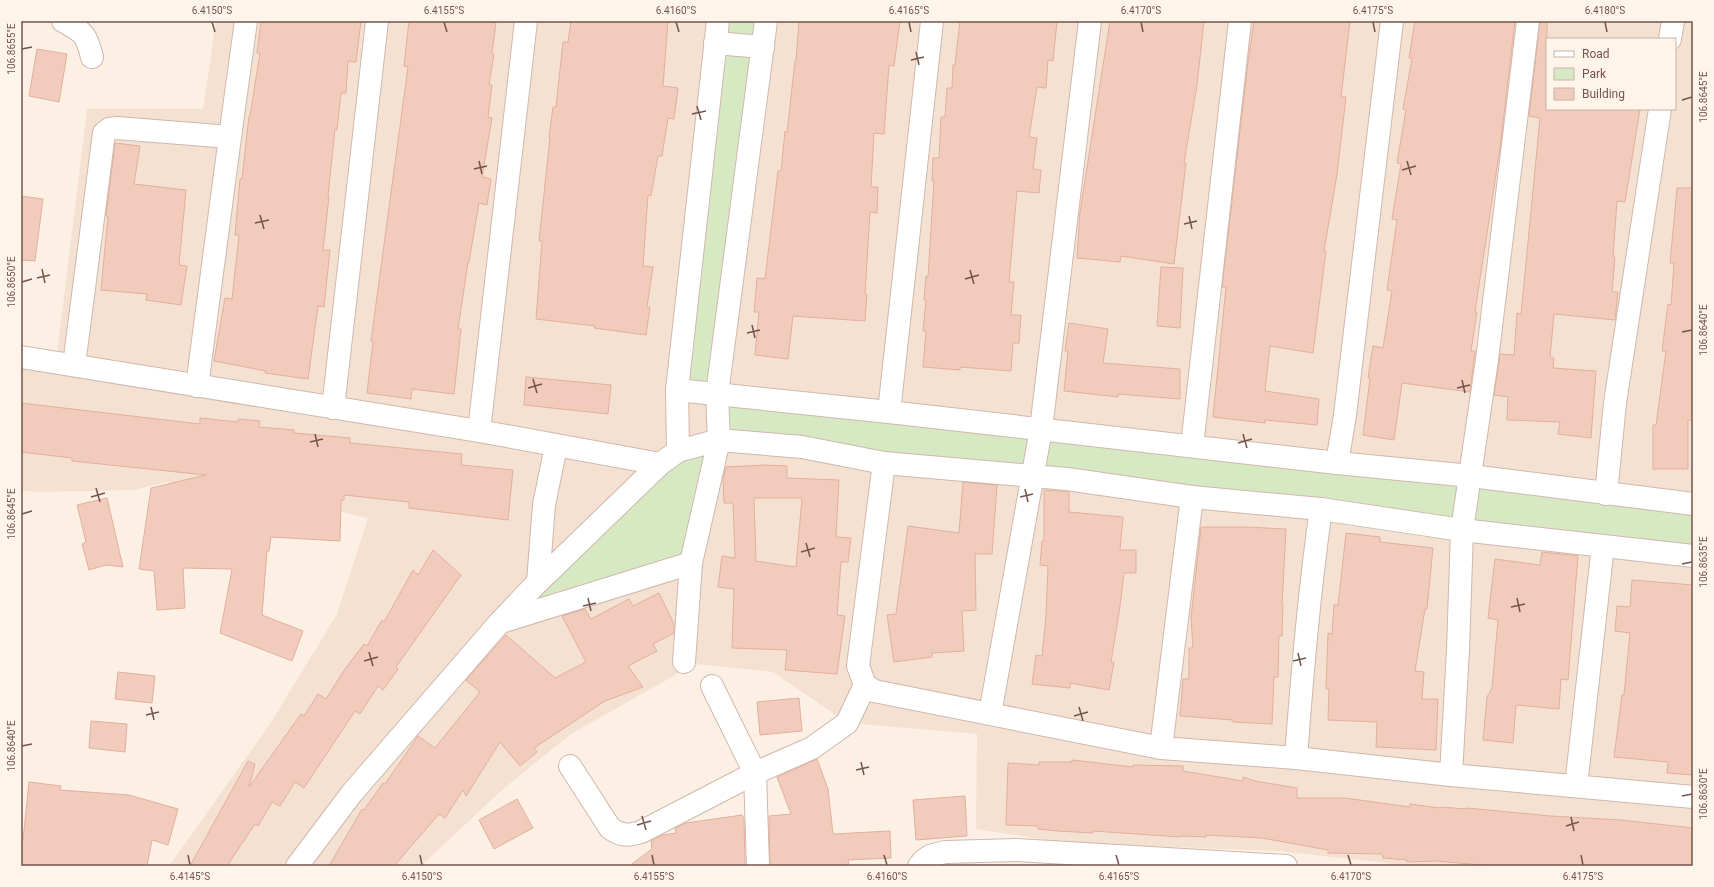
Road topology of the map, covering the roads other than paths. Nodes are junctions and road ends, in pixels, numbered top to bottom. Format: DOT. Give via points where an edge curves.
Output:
graph roads {
  1 [pos="63,21"];
  2 [pos="246,21"];
  3 [pos="377,21"];
  4 [pos="526,21"];
  5 [pos="718,21"];
  6 [pos="766,21"];
  7 [pos="932,21"];
  8 [pos="1090,21"];
  9 [pos="1240,21"];
  10 [pos="1392,21"];
  11 [pos="1528,21"];
  12 [pos="1673,21"];
  13 [pos="1670,38"];
  14 [pos="716,43"];
  15 [pos="763,47"];
  16 [pos="92,57"];
  17 [pos="1660,110"];
  18 [pos="230,136"];
  19 [pos="21,357"];
  20 [pos="74,365"];
  21 [pos="197,386"];
  22 [pos="677,390"];
  23 [pos="717,394"];
  24 [pos="333,408"];
  25 [pos="889,412"];
  26 [pos="1041,429"];
  27 [pos="480,431"];
  28 [pos="718,440"];
  29 [pos="556,446"];
  30 [pos="1192,446"];
  31 [pos="678,451"];
  32 [pos="884,463"];
  33 [pos="1337,463"];
  34 [pos="660,464"];
  35 [pos="1031,475"];
  36 [pos="1471,476"];
  37 [pos="1606,494"];
  38 [pos="1192,497"];
  39 [pos="1693,504"];
  40 [pos="1321,509"];
  41 [pos="1462,530"];
  42 [pos="1603,546"];
  43 [pos="1693,556"];
  44 [pos="691,562"];
  45 [pos="538,582"];
  46 [pos="500,622"];
  47 [pos="684,662"];
  48 [pos="865,685"];
  49 [pos="712,686"];
  50 [pos="990,714"];
  51 [pos="1161,748"];
  52 [pos="1296,758"];
  53 [pos="570,766"];
  54 [pos="755,773"];
  55 [pos="1451,775"];
  56 [pos="1576,786"];
  57 [pos="1693,797"];
  58 [pos="1090,860"];
  59 [pos="297,866"];
  60 [pos="758,866"];
  61 [pos="919,866"];
  62 [pos="1286,866"];
  1 -- 16 [label="street" via="83,33 88,40"];
  2 -- 18 [label="street"];
  3 -- 24 [label="street"];
  4 -- 27 [label="street"];
  5 -- 14 [label="street"];
  6 -- 15 [label="street"];
  7 -- 25 [label="street"];
  8 -- 26 [label="street"];
  9 -- 30 [label="street"];
  10 -- 33 [label="street" via="1346,407"];
  11 -- 36 [label="street"];
  12 -- 13 [label="street"];
  14 -- 15 [label="street"];
  14 -- 22 [label="street"];
  15 -- 23 [label="street"];
  17 -- 37 [label="street" via="1615,403"];
  18 -- 20 [label="street" via="117,128 104,133"];
  18 -- 21 [label="street"];
  19 -- 20 [label="street"];
  20 -- 21 [label="street"];
  21 -- 24 [label="street"];
  22 -- 23 [label="street"];
  22 -- 31 [label="street"];
  23 -- 25 [label="street"];
  23 -- 28 [label="street"];
  24 -- 27 [label="street"];
  25 -- 26 [label="street"];
  26 -- 30 [label="street"];
  26 -- 35 [label="street"];
  27 -- 29 [label="street"];
  28 -- 31 [label="street"];
  28 -- 32 [label="street" via="802,447"];
  28 -- 44 [label="street"];
  29 -- 34 [label="street"];
  29 -- 45 [label="street" via="544,505"];
  30 -- 33 [label="street"];
  31 -- 34 [label="street"];
  32 -- 35 [label="street"];
  32 -- 48 [label="street" via="858,666"];
  33 -- 36 [label="street"];
  34 -- 45 [label="street"];
  35 -- 38 [label="street"];
  35 -- 50 [label="street"];
  36 -- 37 [label="street"];
  36 -- 41 [label="street"];
  37 -- 39 [label="street"];
  38 -- 40 [label="street"];
  38 -- 51 [label="street"];
  40 -- 41 [label="street"];
  40 -- 52 [label="street" via="1303,666"];
  41 -- 42 [label="street"];
  41 -- 55 [label="street"];
  42 -- 43 [label="street"];
  42 -- 56 [label="street"];
  44 -- 46 [label="street"];
  44 -- 47 [label="street"];
  45 -- 46 [label="street"];
  46 -- 59 [label="street" via="352,793"];
  48 -- 50 [label="street" via="874,691"];
  48 -- 54 [label="street" via="846,723 812,748"];
  49 -- 54 [label="street"];
  50 -- 51 [label="street"];
  51 -- 52 [label="street"];
  52 -- 55 [label="street"];
  53 -- 54 [label="street" via="610,828 624,835 641,832"];
  54 -- 60 [label="street"];
  55 -- 56 [label="street"];
  56 -- 57 [label="street"];
  58 -- 61 [label="street" via="1017,850 945,852 930,856"];
  58 -- 62 [label="street" via="1231,862"];
}
